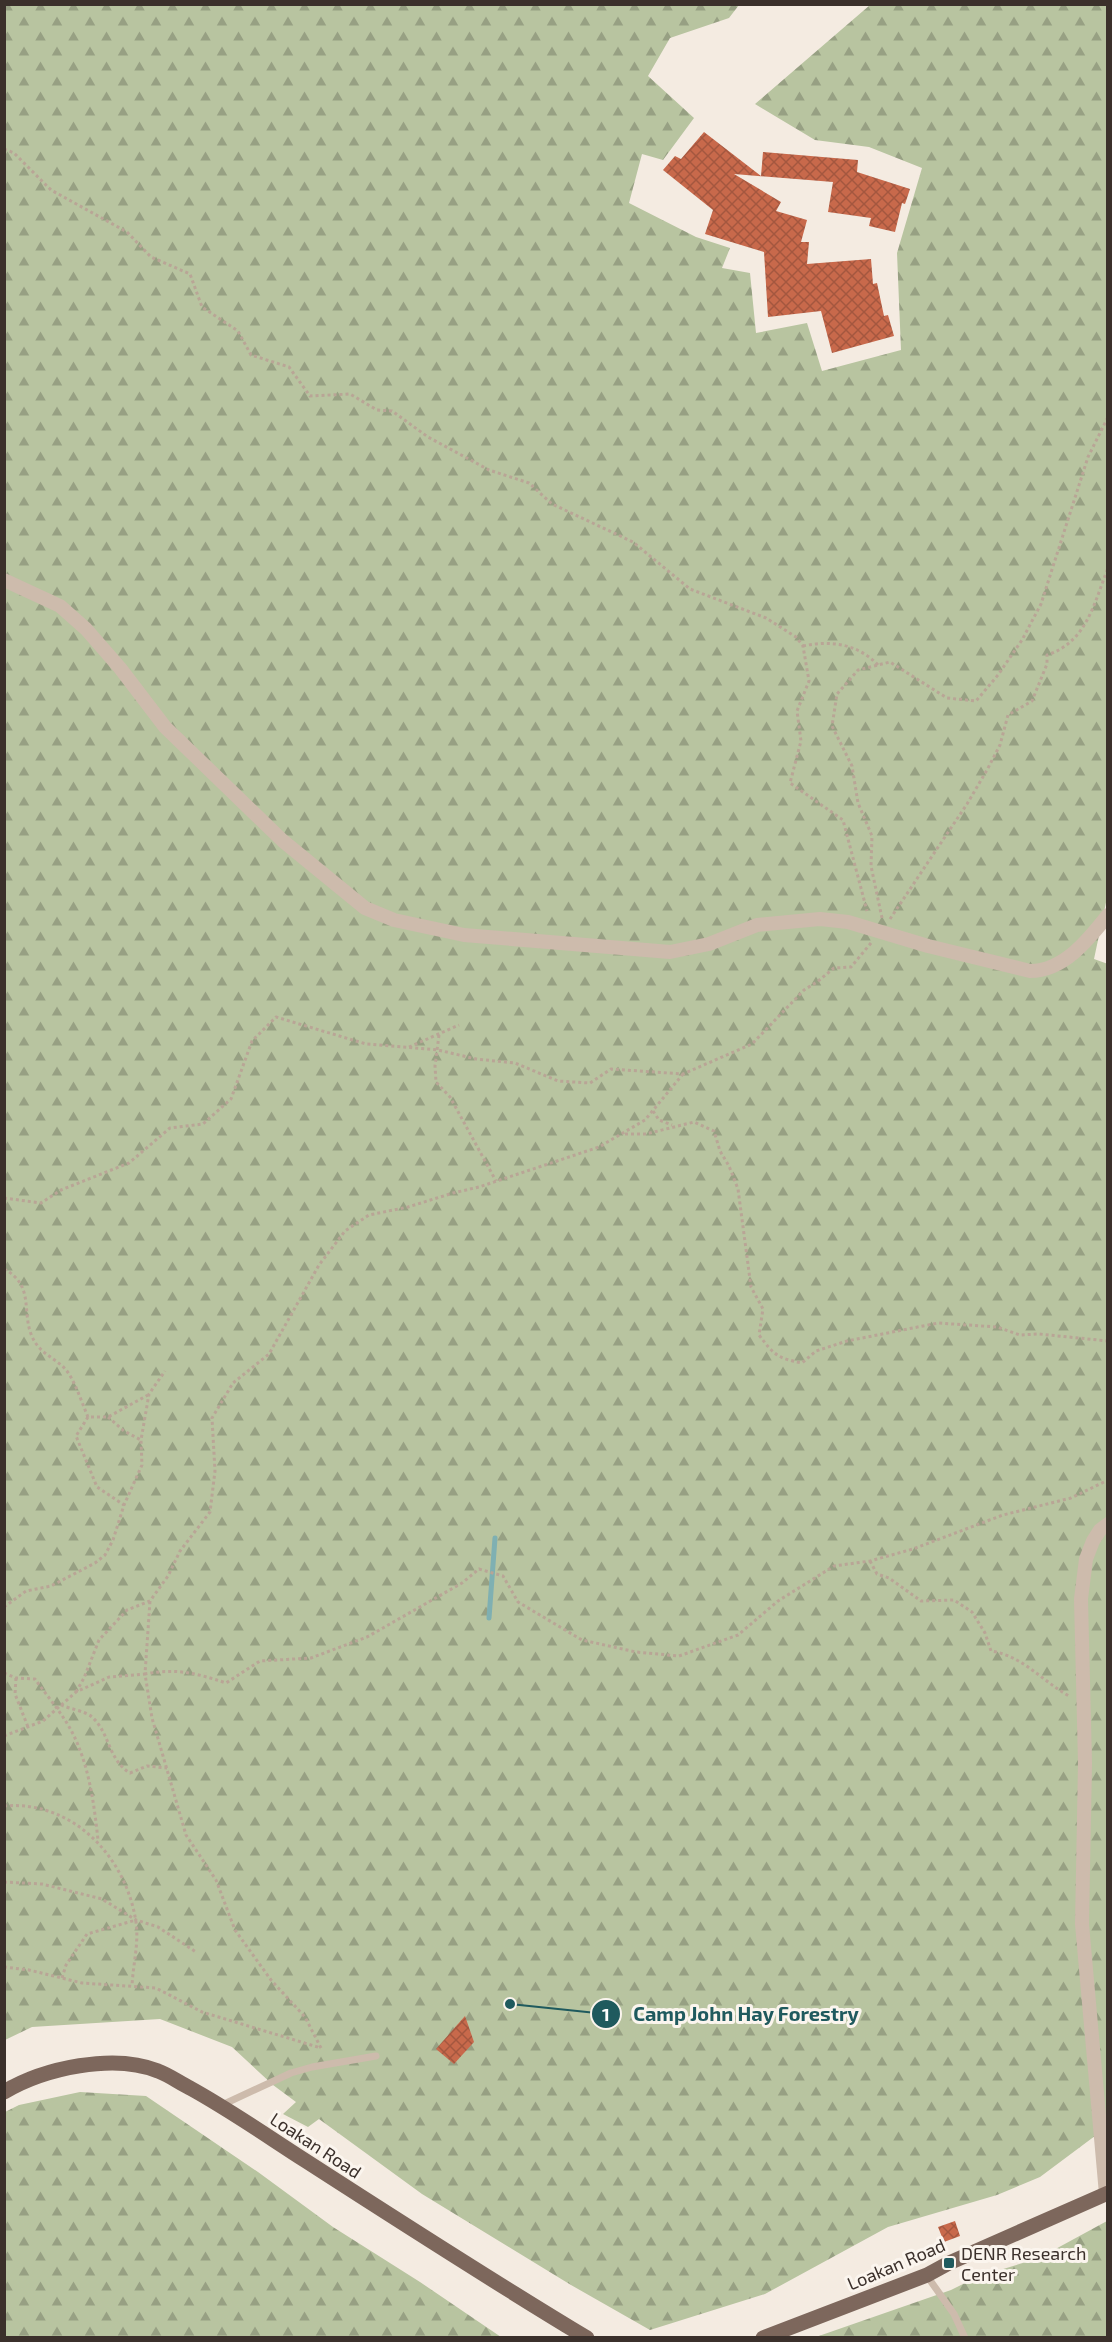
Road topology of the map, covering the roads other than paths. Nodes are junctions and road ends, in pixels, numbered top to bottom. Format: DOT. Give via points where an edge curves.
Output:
graph roads {
  1 [pos="4,580"];
  2 [pos="1107,915"];
  3 [pos="1107,1524"];
  4 [pos="375,2056"];
  5 [pos="4,2092"];
  6 [pos="220,2106"];
  7 [pos="1107,2194"];
  8 [pos="927,2276"];
  9 [pos="587,2337"];
  10 [pos="763,2337"];
  11 [pos="964,2337"];
  1 -- 2 [label="street" via="60,606 120,668 165,727 283,841 365,908 394,920 464,935 670,952 708,944 757,925 820,919 1036,971 1059,964 1086,941"];
  3 -- 7 [label="street" via="1093,1541 1086,1559 1081,1599 1085,1774 1082,1924"];
  4 -- 6 [label="lane" via="291,2073"];
  5 -- 6 [label="main road, Loakan Road" via="68,2068 124,2064 158,2070"];
  6 -- 9 [label="main road, Loakan Road" via="489,2279"];
  7 -- 8 [label="main road, Loakan Road"];
  8 -- 10 [label="main road, Loakan Road"];
  8 -- 11 [label="lane" via="954,2314"];
}
